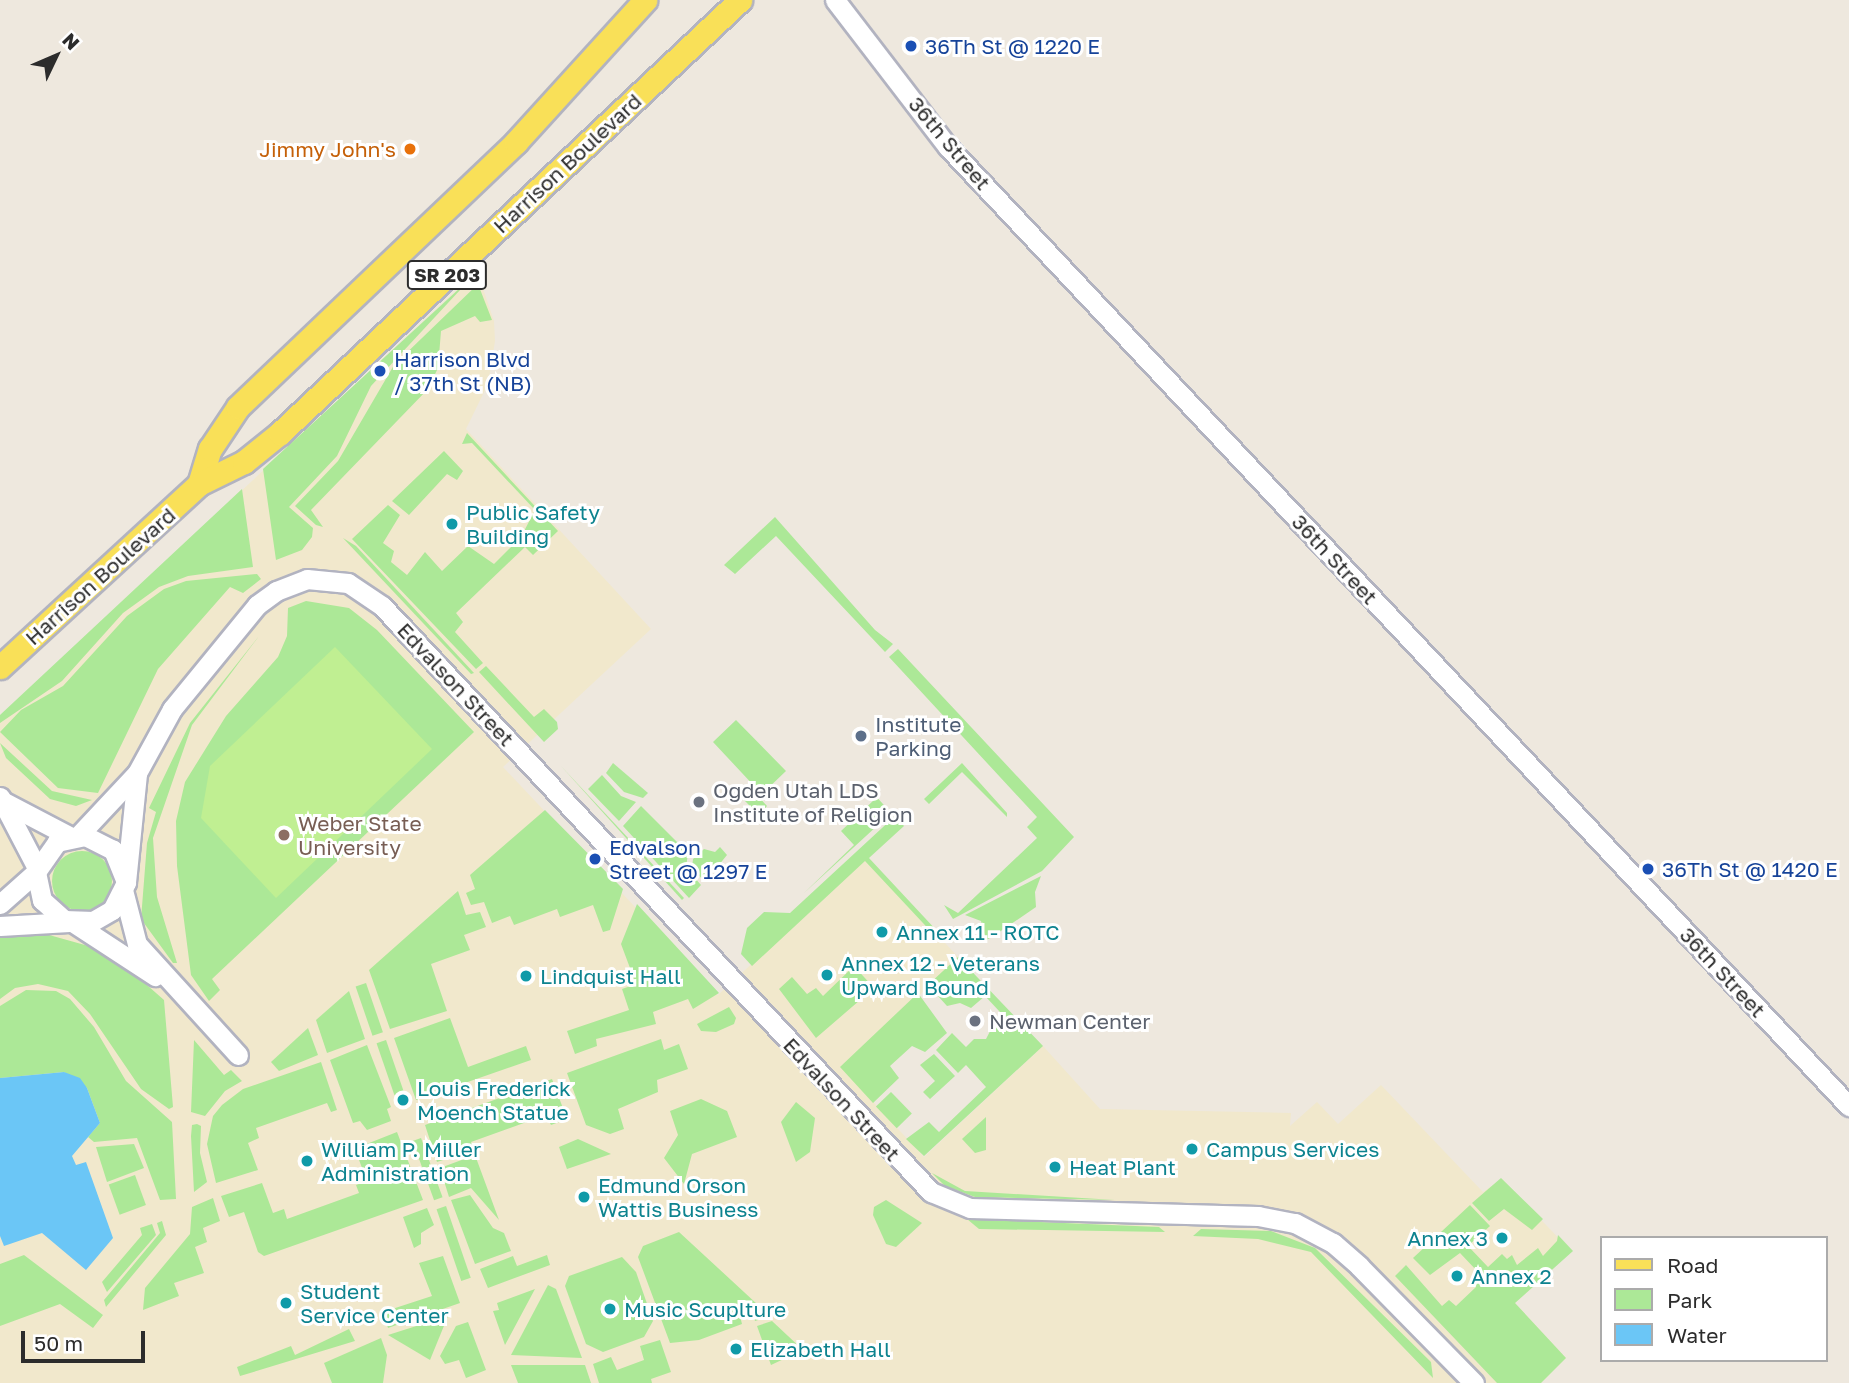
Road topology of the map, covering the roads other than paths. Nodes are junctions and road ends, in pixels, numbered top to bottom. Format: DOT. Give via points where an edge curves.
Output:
graph roads {
  1 [pos="645,0"];
  2 [pos="740,0"];
  3 [pos="835,0"];
  4 [pos="200,484"];
  5 [pos="0,667"];
  6 [pos="137,773"];
  7 [pos="2,799"];
  8 [pos="74,836"];
  9 [pos="37,870"];
  10 [pos="124,886"];
  11 [pos="0,904"];
  12 [pos="73,923"];
  13 [pos="0,926"];
  14 [pos="170,986"];
  15 [pos="238,1055"];
  16 [pos="1849,1106"];
  17 [pos="1474,1383"];
  1 -- 4 [label="main road, SR 203" via="516,142 238,407 210,449"];
  2 -- 4 [label="main road, Harrison Boulevard / SR 203" via="263,449"];
  3 -- 16 [label="street, 36th Street" via="948,147"];
  4 -- 5 [label="main road, Harrison Boulevard / SR 203"];
  6 -- 8 [label="street"];
  6 -- 10 [label="street"];
  6 -- 17 [label="street, Edvalson Street" via="172,709 257,605 286,586 326,579 358,587 383,606 931,1192 970,1208 1258,1216 1295,1223 1333,1243 1359,1266"];
  7 -- 8 [label="street"];
  7 -- 9 [label="street"];
  8 -- 9 [label="street" via="50,848"];
  8 -- 10 [label="street" via="95,838 113,850"];
  9 -- 11 [label="street"];
  9 -- 12 [label="street" via="46,906"];
  10 -- 12 [label="street" via="107,915"];
  10 -- 14 [label="street" via="132,934"];
  12 -- 13 [label="street"];
  12 -- 14 [label="street"];
  14 -- 15 [label="street"];
}
